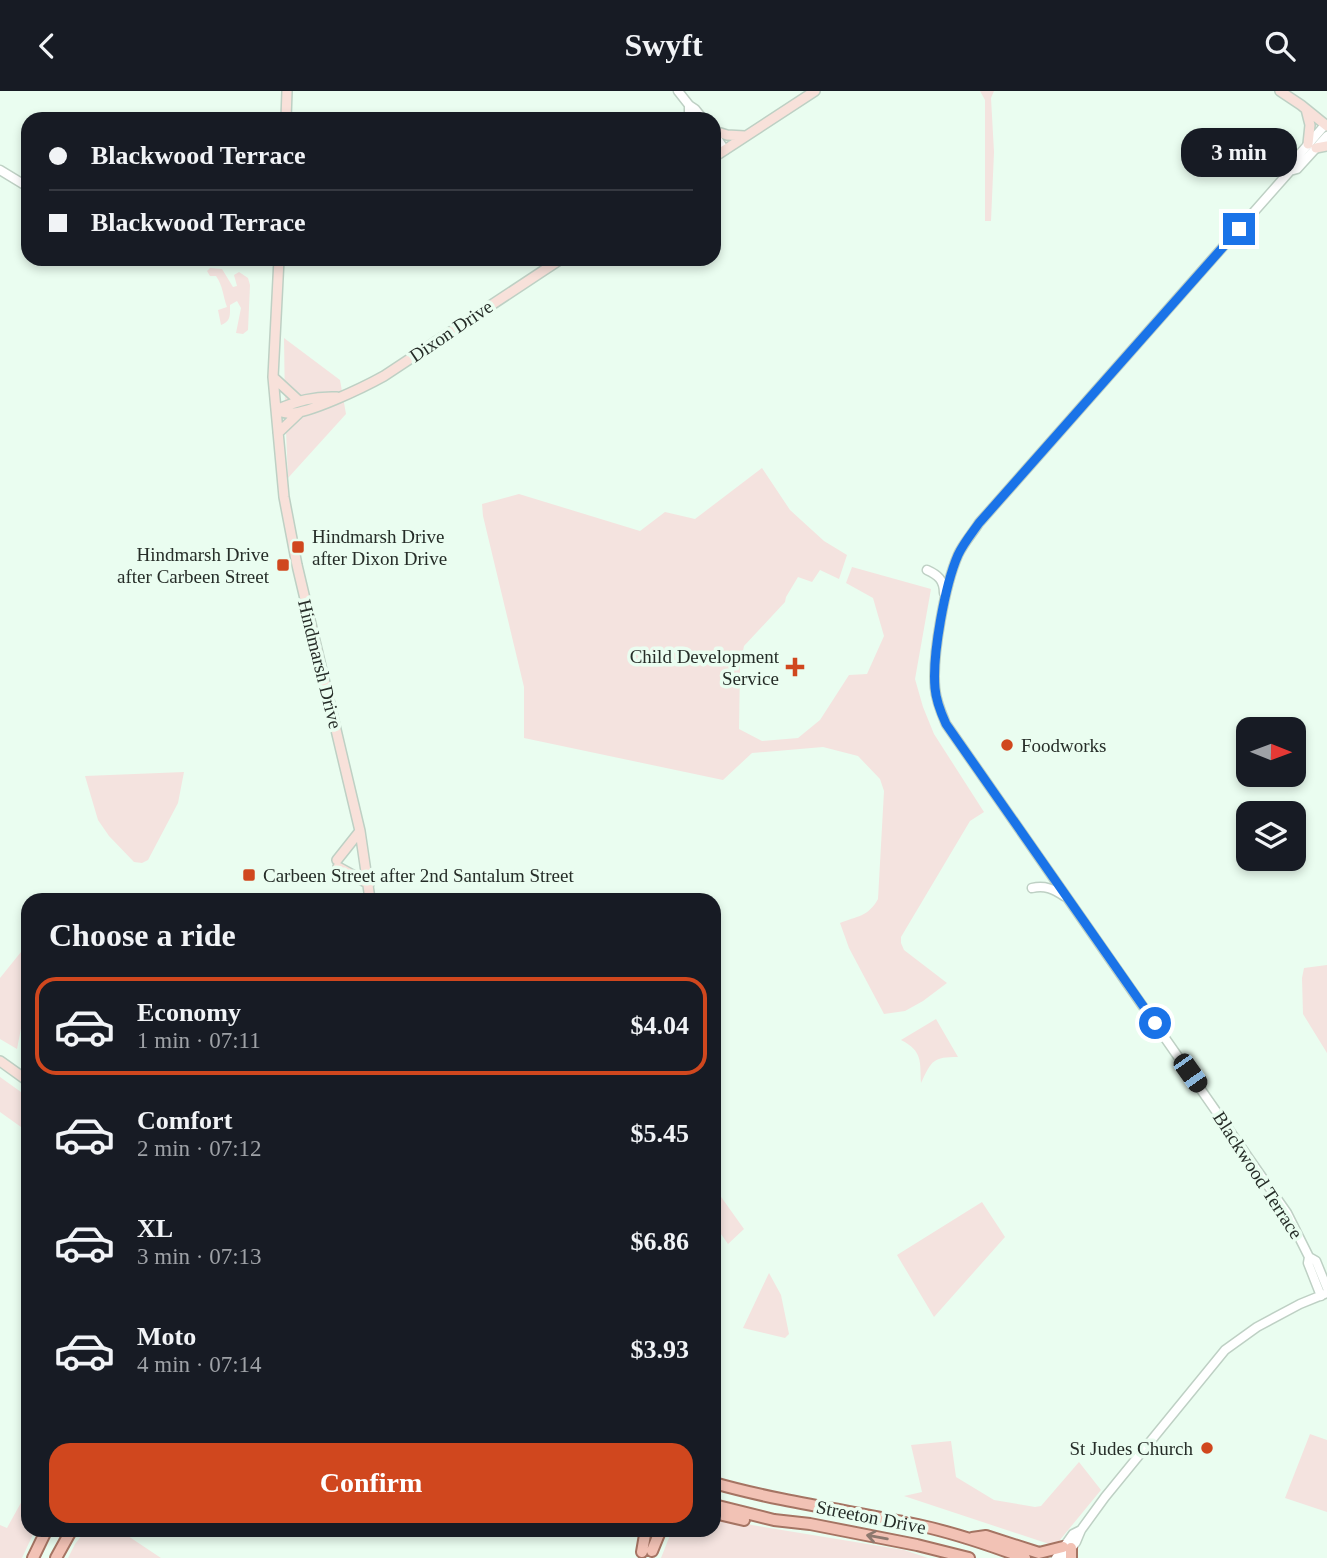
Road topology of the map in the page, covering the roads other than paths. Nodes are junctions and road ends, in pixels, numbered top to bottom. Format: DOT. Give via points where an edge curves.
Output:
graph roads {
  1 [pos="287,91"];
  2 [pos="678,91"];
  3 [pos="815,91"];
  4 [pos="1280,91"];
  5 [pos="689,105"];
  6 [pos="1306,109"];
  7 [pos="286,112"];
  8 [pos="689,112"];
  9 [pos="697,112"];
  10 [pos="1326,129"];
  11 [pos="721,134"];
  12 [pos="745,137"];
  13 [pos="1312,146"];
  14 [pos="1327,146"];
  15 [pos="721,151"];
  16 [pos="0,170"];
  17 [pos="21,183"];
  18 [pos="279,266"];
  19 [pos="550,266"];
  20 [pos="273,377"];
  21 [pos="339,397"];
  22 [pos="299,401"];
  23 [pos="276,410"];
  24 [pos="300,411"];
  25 [pos="278,433"];
  26 [pos="928,570"];
  27 [pos="944,606"];
  28 [pos="360,831"];
  29 [pos="369,884"];
  30 [pos="1032,888"];
  31 [pos="370,893"];
  32 [pos="1066,897"];
  33 [pos="0,1061"];
  34 [pos="21,1076"];
  35 [pos="1309,1257"];
  36 [pos="1327,1287"];
  37 [pos="1324,1294"];
  38 [pos="721,1485"];
  39 [pos="721,1507"];
  40 [pos="721,1515"];
  41 [pos="774,1520"];
  42 [pos="43,1537"];
  43 [pos="68,1537"];
  44 [pos="647,1537"];
  45 [pos="655,1537"];
  46 [pos="972,1538"];
  47 [pos="1067,1553"];
  48 [pos="646,1555"];
  49 [pos="33,1558"];
  50 [pos="56,1558"];
  51 [pos="969,1558"];
  52 [pos="1025,1558"];
  53 [pos="1056,1558"];
  1 -- 7 [label="main road"];
  2 -- 5 [label="street"];
  3 -- 12 [label="main road"];
  4 -- 6 [label="main road"];
  5 -- 8 [label="street"];
  5 -- 9 [label="street"];
  6 -- 10 [label="main road"];
  6 -- 13 [label="main road"];
  10 -- 13 [label="street, Blackwood Terrace"];
  11 -- 12 [label="main road"];
  12 -- 15 [label="main road"];
  13 -- 14 [label="main road"];
  13 -- 27 [label="street, Blackwood Terrace" via="1291,164 1290,171 979,523 958,554"];
  16 -- 17 [label="street"];
  18 -- 20 [label="main road, Hindmarsh Drive"];
  19 -- 21 [label="main road, Dixon Drive" via="384,376"];
  20 -- 22 [label="main road"];
  20 -- 23 [label="main road, Hindmarsh Drive"];
  21 -- 22 [label="main road, Dixon Drive"];
  21 -- 24 [label="main road, Dixon Drive"];
  22 -- 23 [label="main road, Dixon Drive"];
  23 -- 24 [label="main road, Dixon Drive"];
  23 -- 25 [label="main road, Hindmarsh Drive"];
  24 -- 25 [label="main road"];
  25 -- 28 [label="main road, Hindmarsh Drive" via="291,538"];
  26 -- 27 [label="street" via="944,585"];
  27 -- 32 [label="street, Blackwood Terrace" via="934,666 940,712"];
  28 -- 29 [label="main road, Hindmarsh Drive"];
  28 -- 29 [label="main road" via="337,864"];
  29 -- 31 [label="main road, Hindmarsh Drive"];
  30 -- 32 [label="street" via="1044,887"];
  32 -- 35 [label="street, Blackwood Terrace" via="1287,1213"];
  33 -- 34 [label="main road"];
  35 -- 36 [label="street, Blackwood Terrace" via="1316,1261"];
  35 -- 37 [label="street, Blackwood Terrace"];
  37 -- 47 [label="street" via="1256,1327 1225,1350 1082,1530 1073,1534"];
  38 -- 46 [label="main road, Streeton Drive"];
  39 -- 41 [label="main road, Streeton Drive"];
  40 -- 41 [label="main road" via="753,1522"];
  51 -- 41 [label="main road, Streeton Drive, one-way"];
  42 -- 49 [label="main road"];
  43 -- 50 [label="main road"];
  44 -- 48 [label="main road"];
  45 -- 48 [label="main road"];
  46 -- 47 [label="main road" via="986,1536 1039,1553"];
  46 -- 52 [label="main road, Streeton Drive"];
  47 -- 53 [label="street"];
}
